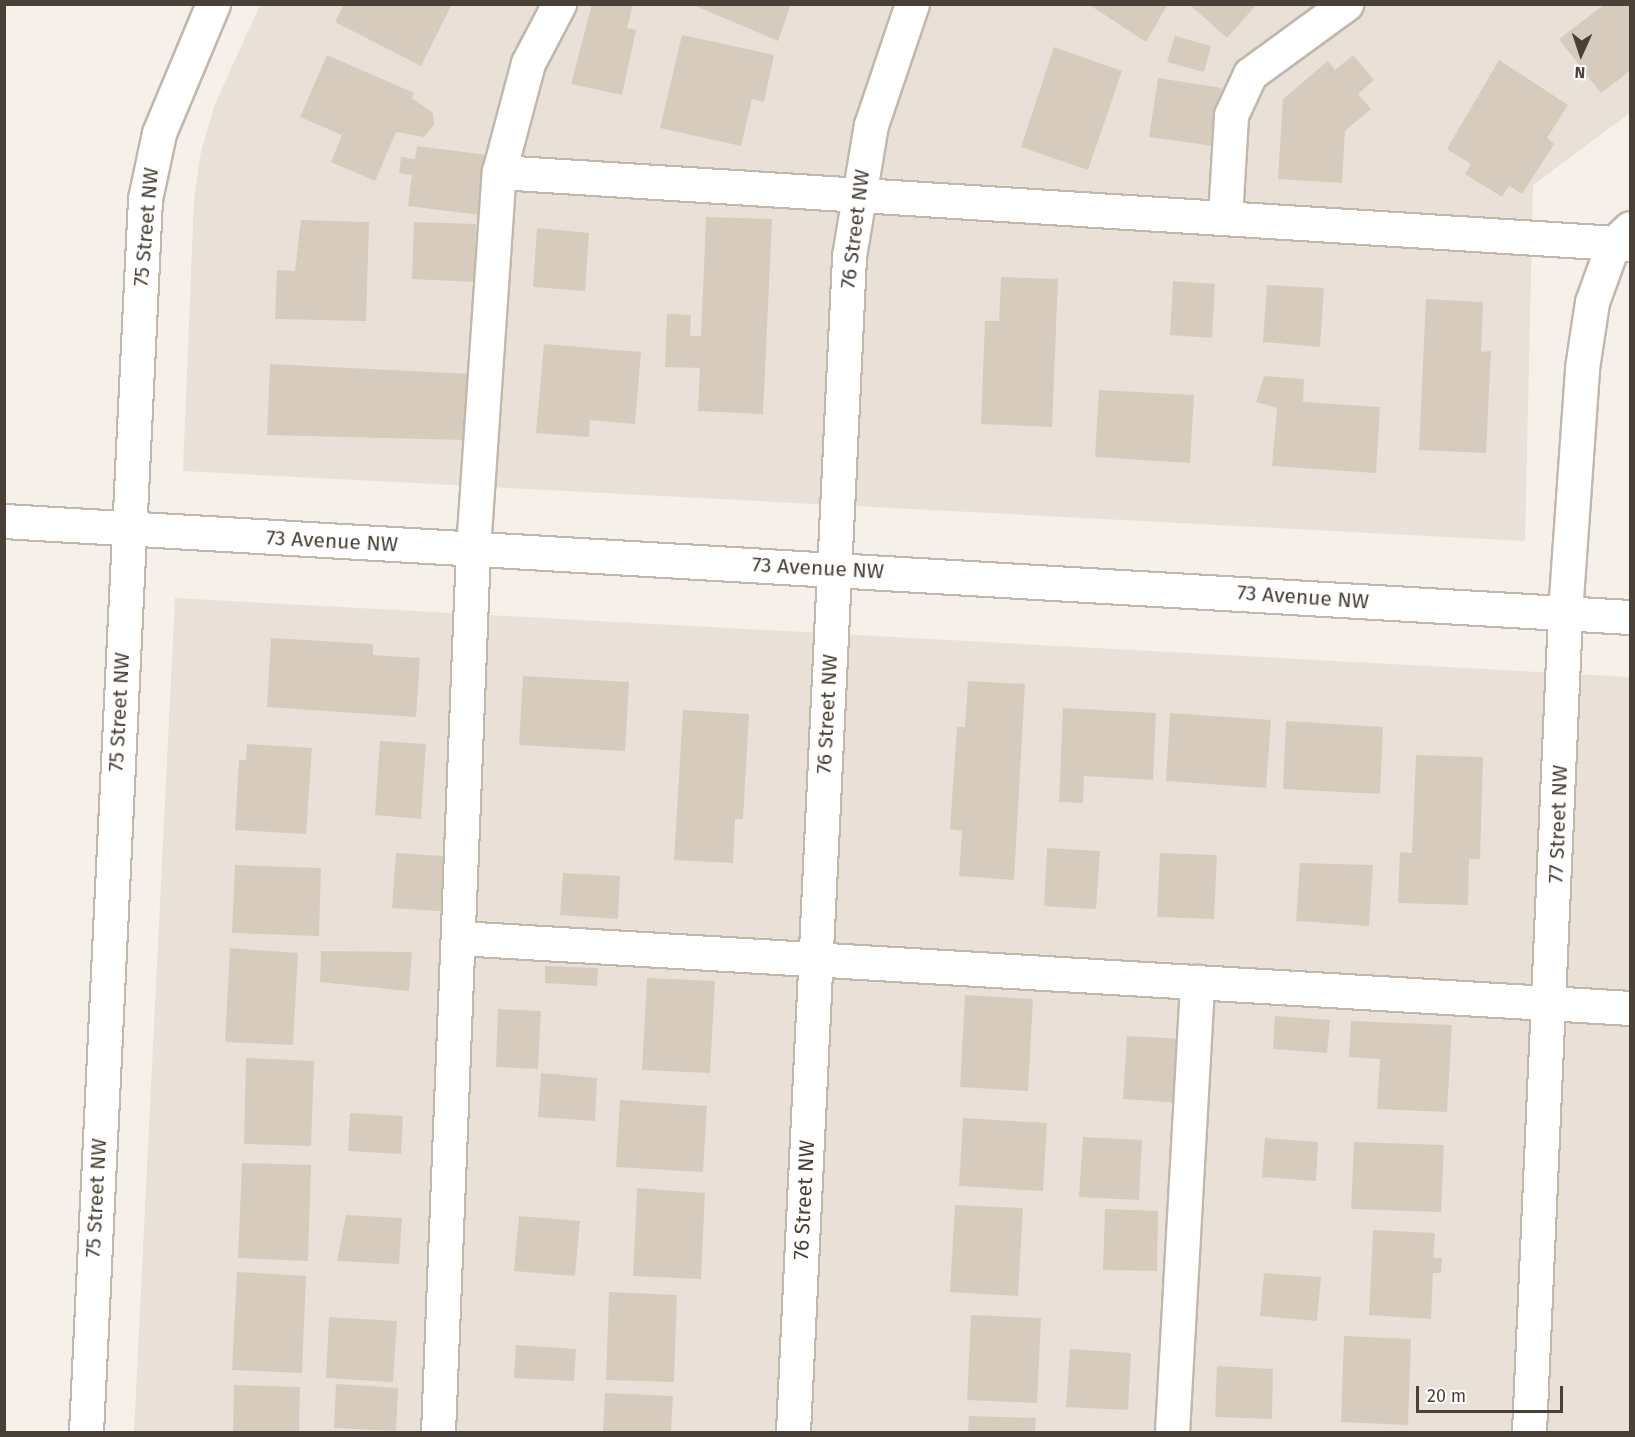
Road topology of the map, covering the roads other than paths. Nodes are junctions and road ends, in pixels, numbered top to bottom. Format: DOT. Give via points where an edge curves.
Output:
graph roads {
  1 [pos="213,4"];
  2 [pos="559,4"];
  3 [pos="912,4"];
  4 [pos="1346,4"];
  5 [pos="499,172"];
  6 [pos="857,193"];
  7 [pos="1225,218"];
  8 [pos="1625,239"];
  9 [pos="4,521"];
  10 [pos="127,529"];
  11 [pos="473,549"];
  12 [pos="833,568"];
  13 [pos="1564,613"];
  14 [pos="1630,617"];
  15 [pos="459,938"];
  16 [pos="815,959"];
  17 [pos="1197,982"];
  18 [pos="1552,1004"];
  19 [pos="1630,1008"];
  20 [pos="86,1432"];
  21 [pos="438,1432"];
  22 [pos="793,1432"];
  23 [pos="1172,1432"];
  24 [pos="1529,1432"];
  1 -- 10 [label="street, 75 Street NW" via="170,103 148,177"];
  2 -- 5 [label="street" via="528,63"];
  3 -- 6 [label="street, 76 Street NW" via="874,114"];
  4 -- 7 [label="street" via="1250,74 1231,115"];
  5 -- 6 [label="street"];
  5 -- 11 [label="street"];
  6 -- 7 [label="street"];
  6 -- 12 [label="street, 76 Street NW"];
  7 -- 8 [label="street"];
  8 -- 13 [label="street, 77 Street NW" via="1592,302 1582,368"];
  9 -- 10 [label="street, 73 Avenue NW"];
  10 -- 11 [label="street, 73 Avenue NW"];
  10 -- 20 [label="street, 75 Street NW"];
  11 -- 12 [label="street, 73 Avenue NW"];
  11 -- 15 [label="street"];
  12 -- 13 [label="street, 73 Avenue NW"];
  12 -- 16 [label="street, 76 Street NW"];
  13 -- 14 [label="street, 73 Avenue NW"];
  13 -- 18 [label="street, 77 Street NW"];
  15 -- 16 [label="street"];
  15 -- 21 [label="street"];
  16 -- 17 [label="street"];
  16 -- 22 [label="street, 76 Street NW"];
  17 -- 18 [label="street"];
  17 -- 23 [label="street"];
  18 -- 19 [label="street"];
  18 -- 24 [label="street, 77 Street NW"];
}
